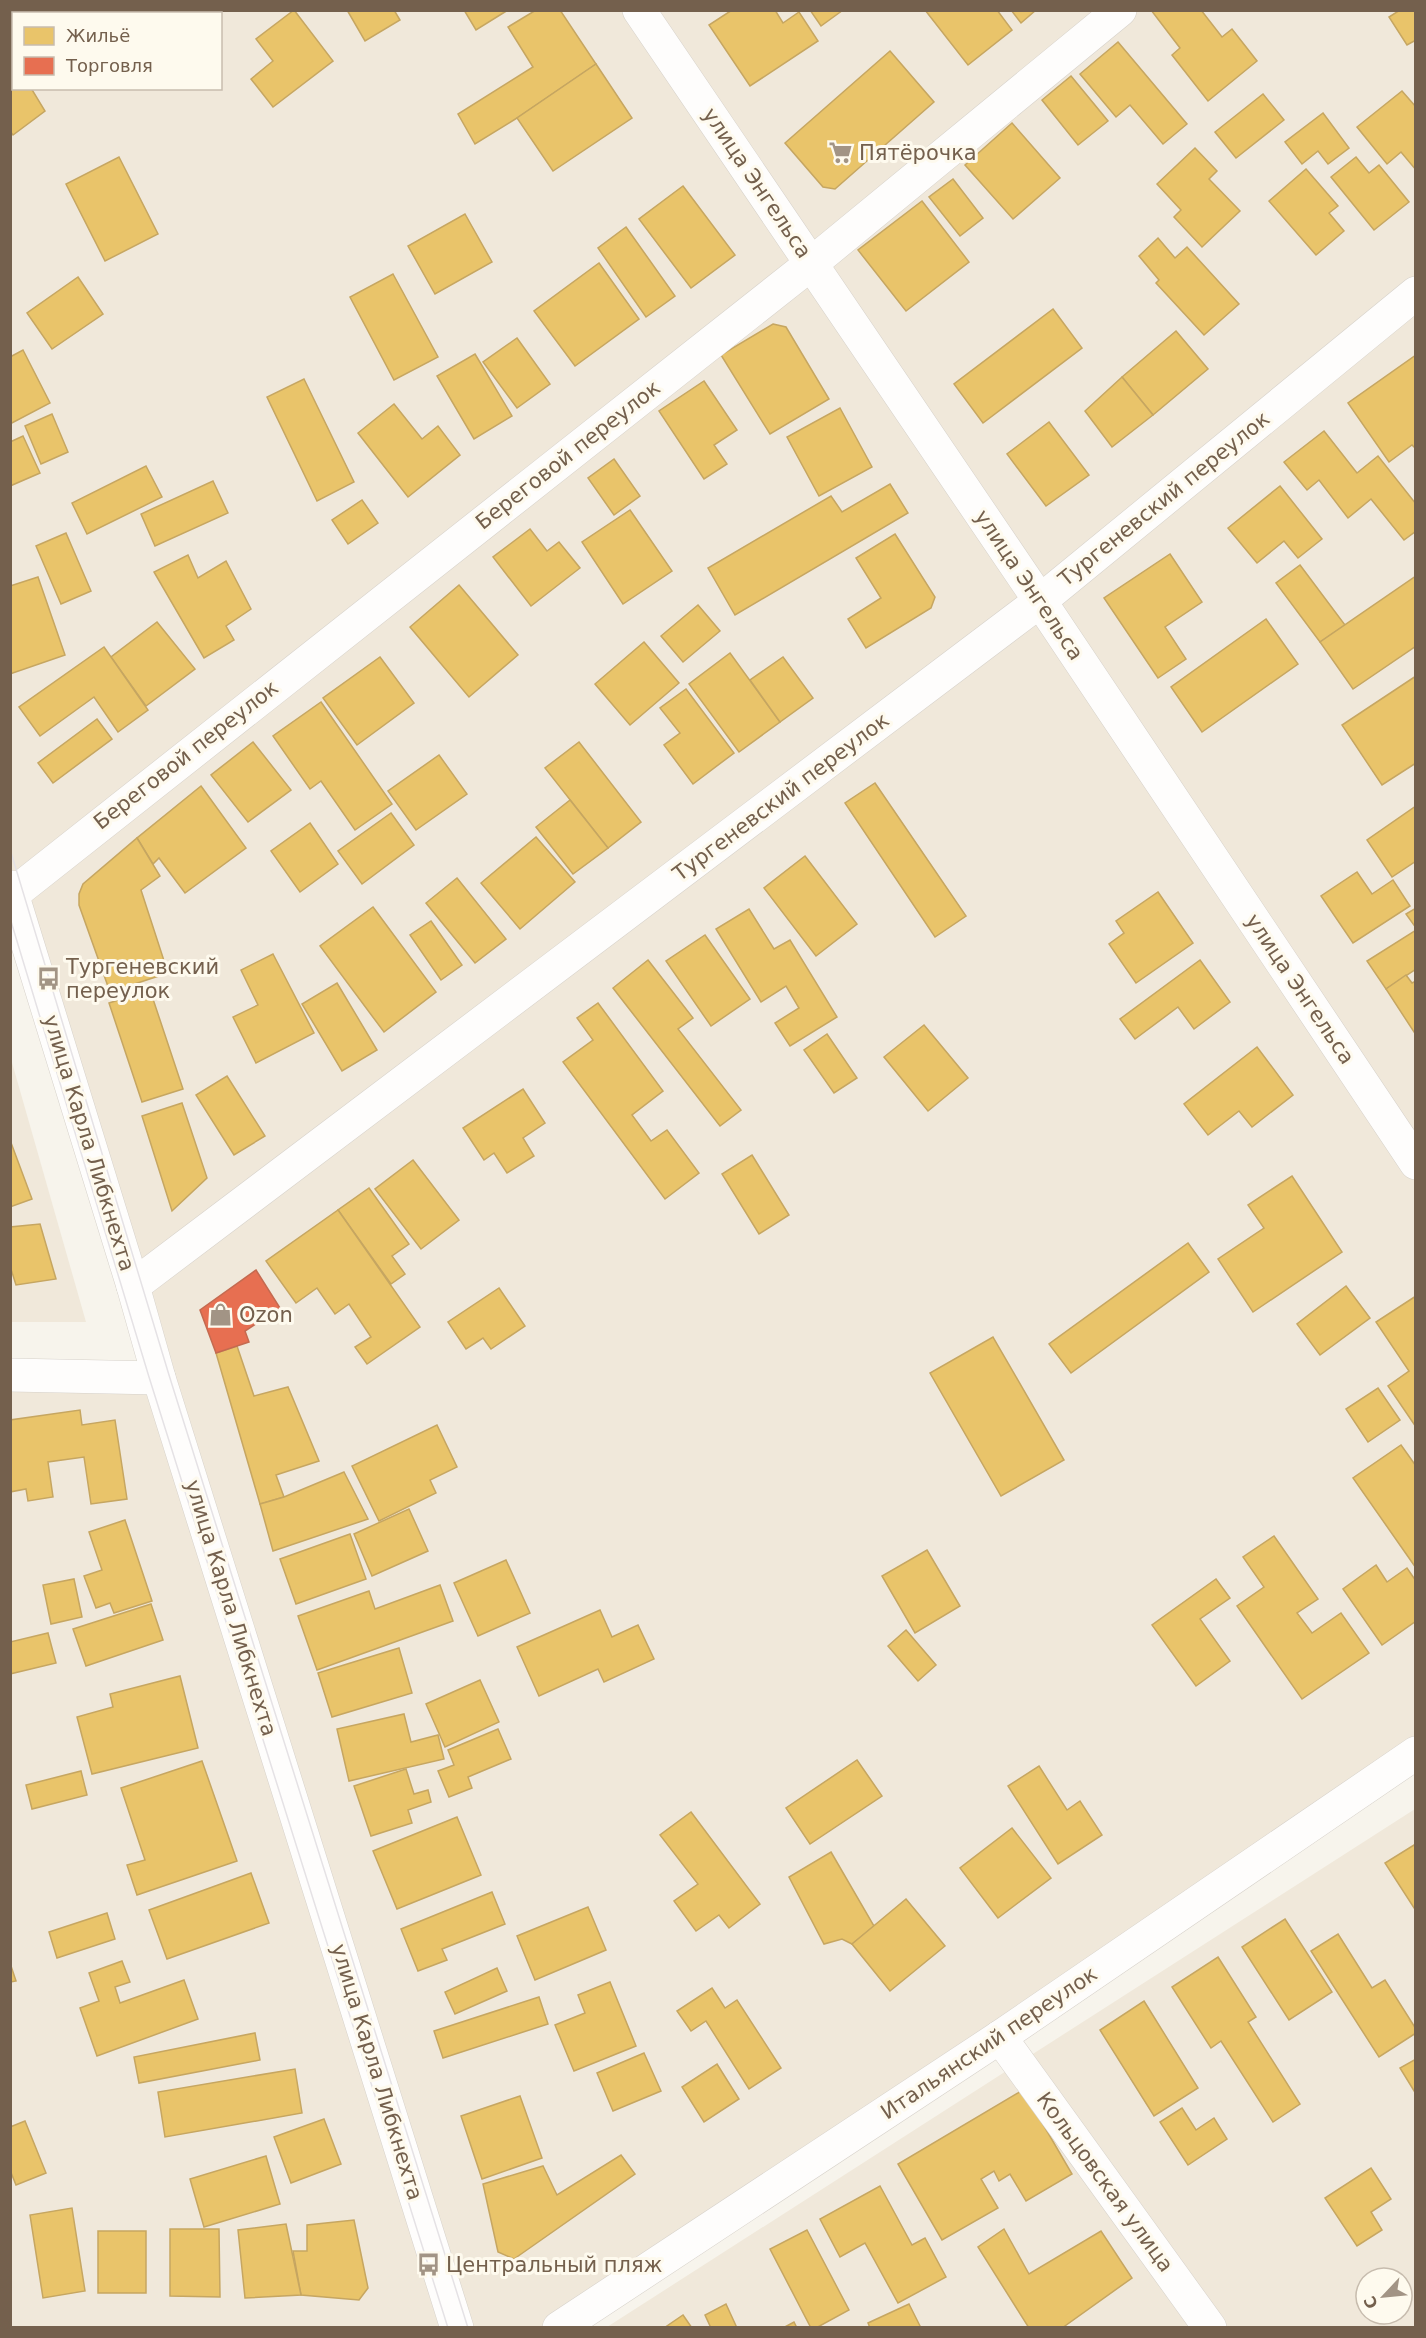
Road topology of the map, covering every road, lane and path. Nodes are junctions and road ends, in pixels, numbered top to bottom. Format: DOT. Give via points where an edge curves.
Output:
graph roads {
  1 [pos="639,10"];
  2 [pos="1120,10"];
  3 [pos="812,263"];
  4 [pos="1416,293"];
  5 [pos="1040,601"];
  6 [pos="12,890"];
  7 [pos="1416,1163"];
  8 [pos="133,1286"];
  9 [pos="10,1375"];
  10 [pos="159,1378"];
  11 [pos="1416,1753"];
  12 [pos="1000,2037"];
  13 [pos="457,2328"];
  14 [pos="559,2328"];
  15 [pos="1210,2328"];
  1 -- 3 [label="street, улица Энгельса"];
  2 -- 3 [label="street, Береговой переулок"];
  3 -- 5 [label="street, улица Энгельса"];
  3 -- 6 [label="street, Береговой переулок"];
  4 -- 5 [label="street, Тургеневский переулок"];
  5 -- 7 [label="street, улица Энгельса"];
  5 -- 8 [label="street, Тургеневский переулок"];
  6 -- 8 [label="street, улица Карла Либкнехта"];
  8 -- 10 [label="street, улица Карла Либкнехта"];
  9 -- 10 [label="street"];
  10 -- 13 [label="street, улица Карла Либкнехта"];
  11 -- 12 [label="street, Итальянский переулок"];
  12 -- 14 [label="street, Итальянский переулок"];
  12 -- 15 [label="street, Кольцовская улица"];
}
